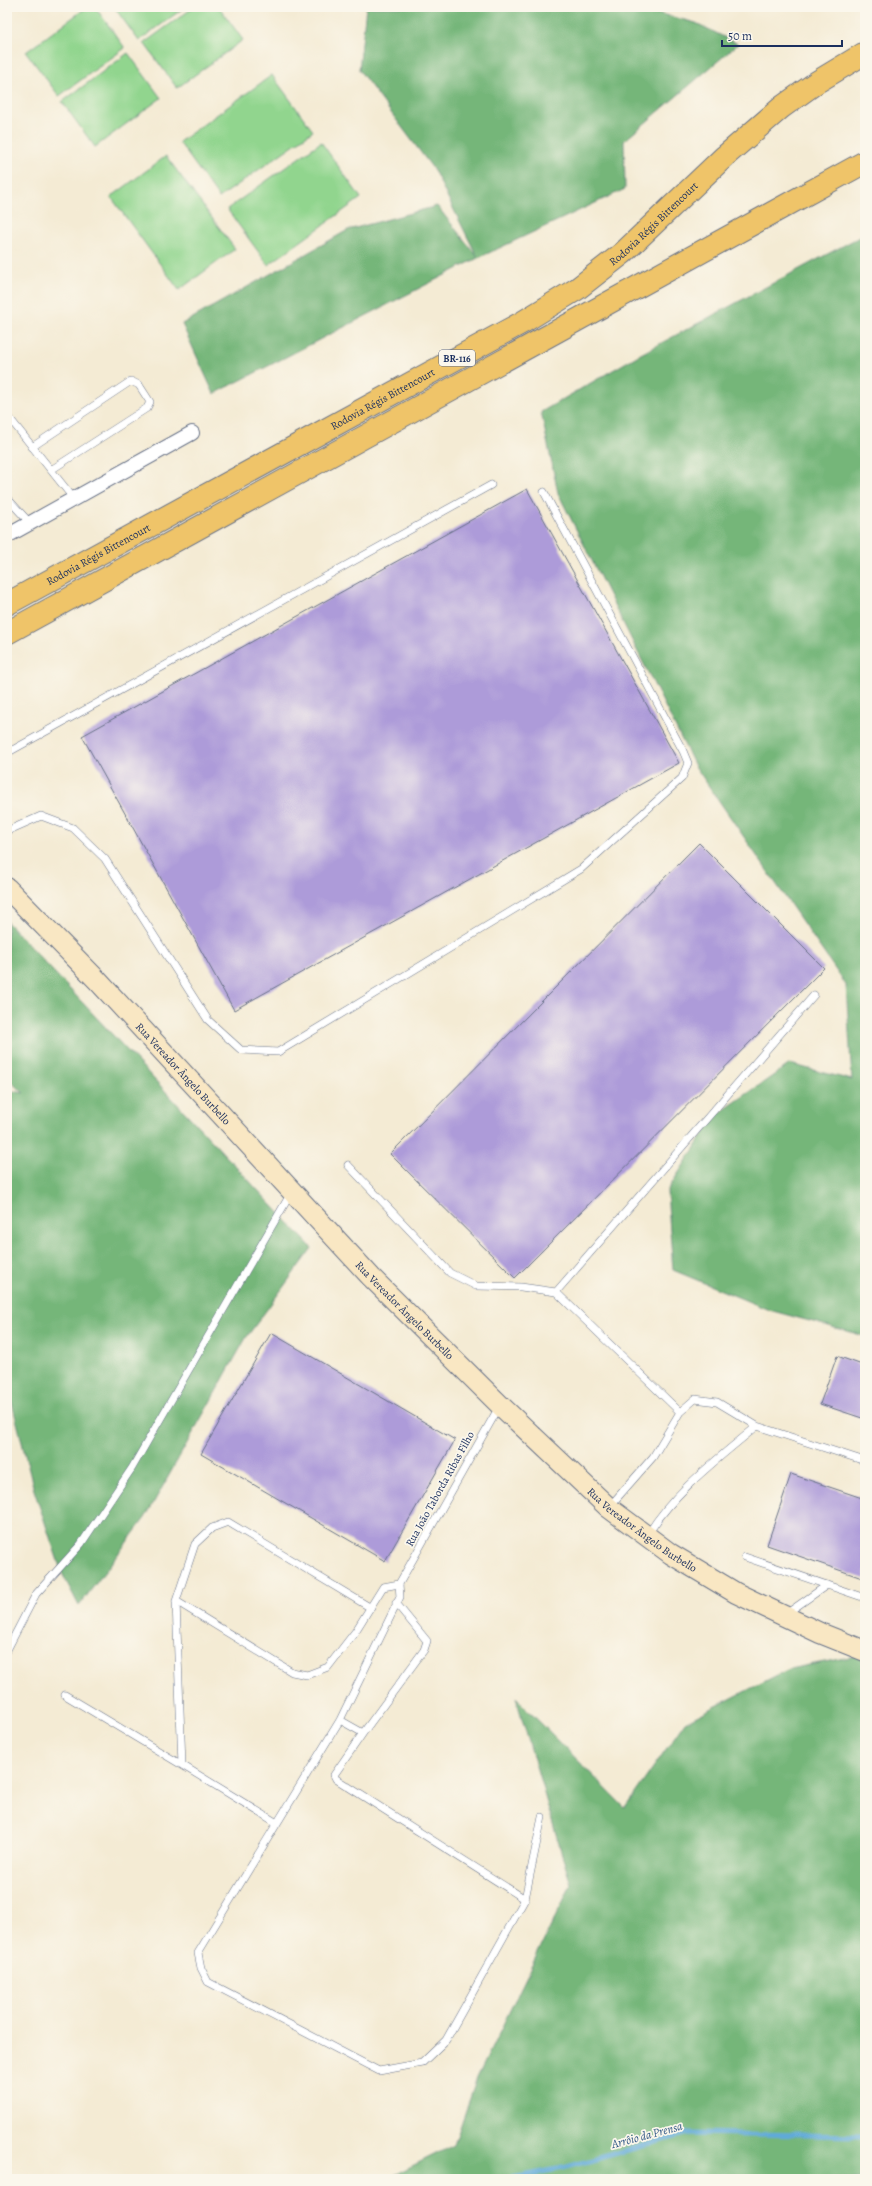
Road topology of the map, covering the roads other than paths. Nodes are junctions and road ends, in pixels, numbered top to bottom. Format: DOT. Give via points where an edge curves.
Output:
graph roads {
  1 [pos="865,53"];
  2 [pos="865,162"];
  3 [pos="7,415"];
  4 [pos="192,433"];
  5 [pos="32,447"];
  6 [pos="51,470"];
  7 [pos="491,485"];
  8 [pos="544,492"];
  9 [pos="7,498"];
  10 [pos="74,499"];
  11 [pos="30,523"];
  12 [pos="7,536"];
  13 [pos="7,604"];
  14 [pos="7,633"];
  15 [pos="7,753"];
  16 [pos="7,831"];
  17 [pos="7,888"];
  18 [pos="814,995"];
  19 [pos="348,1165"];
  20 [pos="292,1192"];
  21 [pos="556,1292"];
  22 [pos="500,1405"];
  23 [pos="680,1412"];
  24 [pos="757,1426"];
  25 [pos="865,1461"];
  26 [pos="609,1508"];
  27 [pos="646,1538"];
  28 [pos="744,1557"];
  29 [pos="399,1584"];
  30 [pos="827,1585"];
  31 [pos="865,1598"];
  32 [pos="176,1601"];
  33 [pos="396,1603"];
  34 [pos="371,1608"];
  35 [pos="783,1616"];
  36 [pos="7,1650"];
  37 [pos="865,1651"];
  38 [pos="65,1695"];
  39 [pos="340,1720"];
  40 [pos="363,1733"];
  41 [pos="182,1765"];
  42 [pos="542,1817"];
  43 [pos="277,1823"];
  44 [pos="525,1899"];
  1 -- 13 [label="highway, Rodovia Régis Bittencourt / BR-116" via="816,82 752,130 623,254 577,289 523,322"];
  2 -- 14 [label="highway, BR-116"];
  3 -- 5 [label="lane"];
  4 -- 10 [label="street"];
  5 -- 6 [label="lane"];
  5 -- 6 [label="lane" via="131,381 139,385 150,402 147,408"];
  6 -- 10 [label="lane"];
  7 -- 15 [label="lane"];
  8 -- 16 [label="lane" via="688,763 682,778 581,869 278,1052 242,1050 208,1020 105,859 73,828 41,816"];
  9 -- 11 [label="lane"];
  10 -- 11 [label="street"];
  11 -- 12 [label="street"];
  17 -- 20 [label="main road, Rua Vereador Ângelo Burbello" via="102,985"];
  18 -- 21 [label="lane"];
  19 -- 21 [label="lane" via="450,1273 476,1286 521,1287"];
  20 -- 22 [label="main road, Rua Vereador Ângelo Burbello" via="370,1277"];
  20 -- 36 [label="lane" via="132,1468 81,1544 36,1594"];
  21 -- 23 [label="lane"];
  22 -- 26 [label="main road, Rua Vereador Ângelo Burbello"];
  22 -- 29 [label="lane, Rua João Taborda Ribas Filho"];
  23 -- 24 [label="lane" via="695,1399 717,1402"];
  23 -- 26 [label="lane" via="653,1457"];
  24 -- 25 [label="lane"];
  24 -- 27 [label="lane" via="693,1480 657,1520"];
  26 -- 27 [label="main road, Rua Vereador Ângelo Burbello"];
  27 -- 35 [label="main road, Rua Vereador Ângelo Burbello" via="704,1574"];
  28 -- 30 [label="lane"];
  29 -- 33 [label="lane" via="400,1596"];
  29 -- 34 [label="lane" via="383,1587"];
  30 -- 31 [label="lane"];
  30 -- 35 [label="lane"];
  32 -- 34 [label="lane" via="292,1672 307,1675 328,1667"];
  32 -- 34 [label="lane" via="195,1544 212,1528 228,1522"];
  32 -- 41 [label="lane"];
  33 -- 39 [label="lane"];
  33 -- 40 [label="lane" via="427,1641 424,1650"];
  35 -- 37 [label="main road, Rua Vereador Ângelo Burbello"];
  38 -- 41 [label="lane"];
  39 -- 40 [label="lane"];
  39 -- 43 [label="lane"];
  40 -- 44 [label="lane" via="334,1775 336,1779"];
  41 -- 43 [label="lane"];
  42 -- 44 [label="lane"];
  43 -- 44 [label="lane" via="198,1953 201,1968 208,1982 379,2071 422,2064 446,2040"];
}
